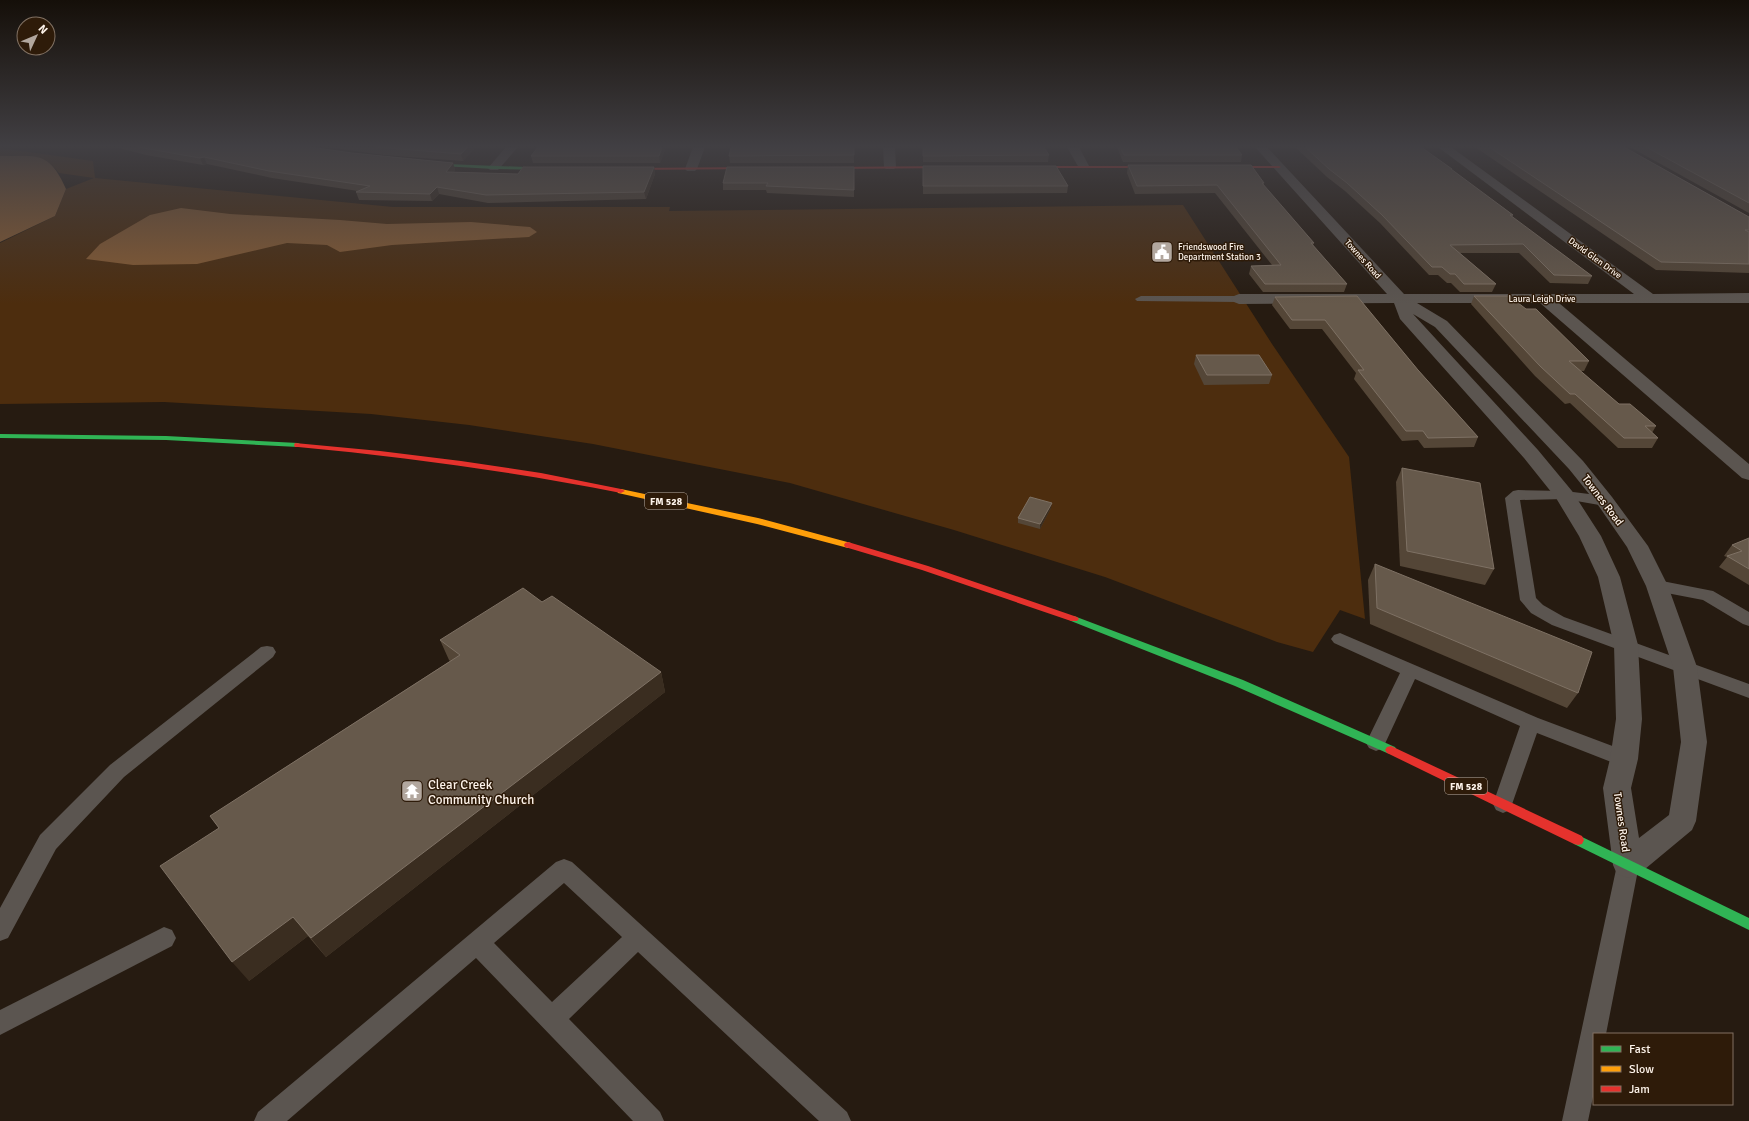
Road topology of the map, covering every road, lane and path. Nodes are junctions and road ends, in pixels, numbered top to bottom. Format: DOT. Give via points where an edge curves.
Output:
graph roads {
  1 [pos="1308,199"];
  2 [pos="1515,199"];
  3 [pos="1649,298"];
  4 [pos="1728,298"];
  5 [pos="1749,298"];
  6 [pos="1141,299"];
  7 [pos="1239,299"];
  8 [pos="1545,299"];
  9 [pos="1400,300"];
  10 [pos="1749,312"];
  11 [pos="0,436"];
  12 [pos="1749,474"];
  13 [pos="1565,495"];
  14 [pos="1605,501"];
  15 [pos="1657,586"];
  16 [pos="1749,620"];
  17 [pos="1340,639"];
  18 [pos="1626,645"];
  19 [pos="267,652"];
  20 [pos="1685,667"];
  21 [pos="1410,670"];
  22 [pos="1749,691"];
  23 [pos="1531,723"];
  24 [pos="1376,743"];
  25 [pos="1624,759"];
  26 [pos="1503,804"];
  27 [pos="1628,865"];
  28 [pos="1749,924"];
  29 [pos="0,930"];
  30 [pos="638,936"];
  31 [pos="164,938"];
  32 [pos="477,942"];
  33 [pos="551,1019"];
  34 [pos="0,1023"];
  35 [pos="1593,1033"];
  36 [pos="1593,1034"];
  37 [pos="267,1121"];
  38 [pos="651,1121"];
  39 [pos="838,1121"];
  40 [pos="1575,1121"];
  1 -- 9 [label="street, Townes Road"];
  2 -- 3 [label="street, David Glen Drive"];
  3 -- 4 [label="street, Laura Leigh Drive"];
  3 -- 8 [label="street, Laura Leigh Drive"];
  4 -- 5 [label="street, Laura Leigh Drive"];
  4 -- 10 [label="street"];
  6 -- 7 [label="lane"];
  7 -- 9 [label="street, Laura Leigh Drive"];
  8 -- 9 [label="street, Laura Leigh Drive"];
  8 -- 12 [label="street"];
  9 -- 13 [label="street, Townes Road" via="1406,316"];
  9 -- 14 [label="street, Townes Road" via="1441,324 1576,465"];
  11 -- 24 [label="main road, FM 528" via="201,439 332,448 515,472 712,510 894,559 1008,596 1206,670"];
  13 -- 14 [label="lane"];
  13 -- 18 [label="street, Townes Road" via="1590,536 1609,577"];
  13 -- 18 [label="lane" via="1518,494 1512,498 1528,600 1536,609 1558,621"];
  14 -- 15 [label="street, Townes Road" via="1637,546"];
  15 -- 16 [label="lane" via="1706,595"];
  15 -- 20 [label="street, Townes Road"];
  17 -- 21 [label="lane"];
  18 -- 20 [label="lane"];
  18 -- 25 [label="street, Townes Road" via="1629,719"];
  19 -- 29 [label="lane" via="117,771 48,842"];
  20 -- 22 [label="lane"];
  20 -- 27 [label="street, Townes Road" via="1694,742 1682,821"];
  21 -- 23 [label="lane"];
  21 -- 24 [label="lane"];
  23 -- 25 [label="lane"];
  23 -- 26 [label="lane"];
  24 -- 26 [label="main road, FM 528"];
  25 -- 27 [label="street, Townes Road" via="1617,788"];
  26 -- 27 [label="main road, FM 528"];
  27 -- 28 [label="main road, FM 528"];
  27 -- 35 [label="lane"];
  30 -- 32 [label="lane" via="564,869"];
  30 -- 33 [label="lane"];
  30 -- 39 [label="lane"];
  31 -- 34 [label="lane"];
  32 -- 33 [label="lane"];
  32 -- 37 [label="lane"];
  33 -- 38 [label="lane"];
  36 -- 40 [label="lane"];
}
